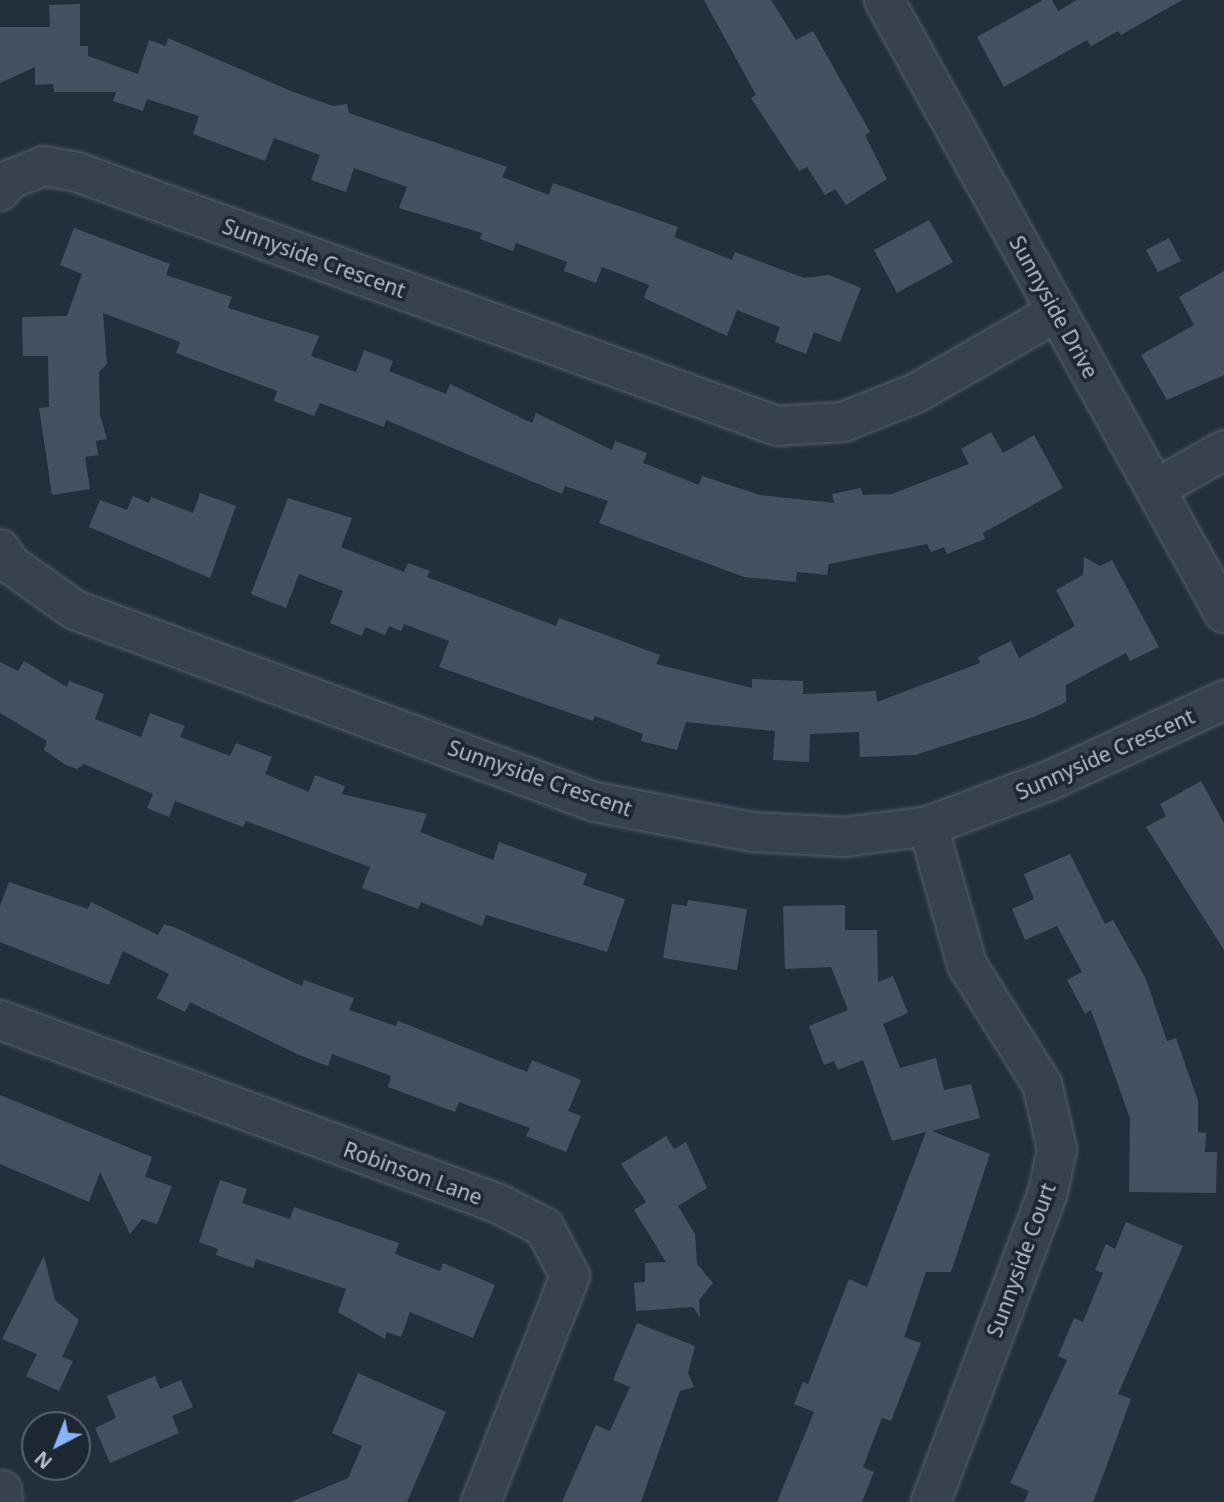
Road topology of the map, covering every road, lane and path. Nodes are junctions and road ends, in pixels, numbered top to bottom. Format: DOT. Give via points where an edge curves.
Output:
graph roads {
  1 [pos="885,1"];
  2 [pos="0,191"];
  3 [pos="1057,312"];
  4 [pos="1224,450"];
  5 [pos="1156,489"];
  6 [pos="0,549"];
  7 [pos="1224,613"];
  8 [pos="1224,700"];
  9 [pos="928,826"];
  10 [pos="0,1020"];
  11 [pos="481,1502"];
  12 [pos="931,1502"];
  1 -- 3 [label="street, Sunnyside Drive"];
  2 -- 3 [label="street, Sunnyside Crescent" via="9,180 43,166 77,172 778,426 855,418 916,393"];
  3 -- 5 [label="street, Sunnyside Drive"];
  4 -- 5 [label="street"];
  5 -- 7 [label="street, Sunnyside Drive"];
  6 -- 9 [label="street, Sunnyside Crescent" via="9,564 75,610 595,802 753,832 845,837"];
  8 -- 9 [label="street, Sunnyside Crescent" via="1051,780"];
  9 -- 12 [label="street, Sunnyside Court" via="967,965 1042,1084 1056,1149 1048,1192"];
  10 -- 11 [label="street, Robinson Lane" via="499,1204 544,1227 570,1276"];
}
